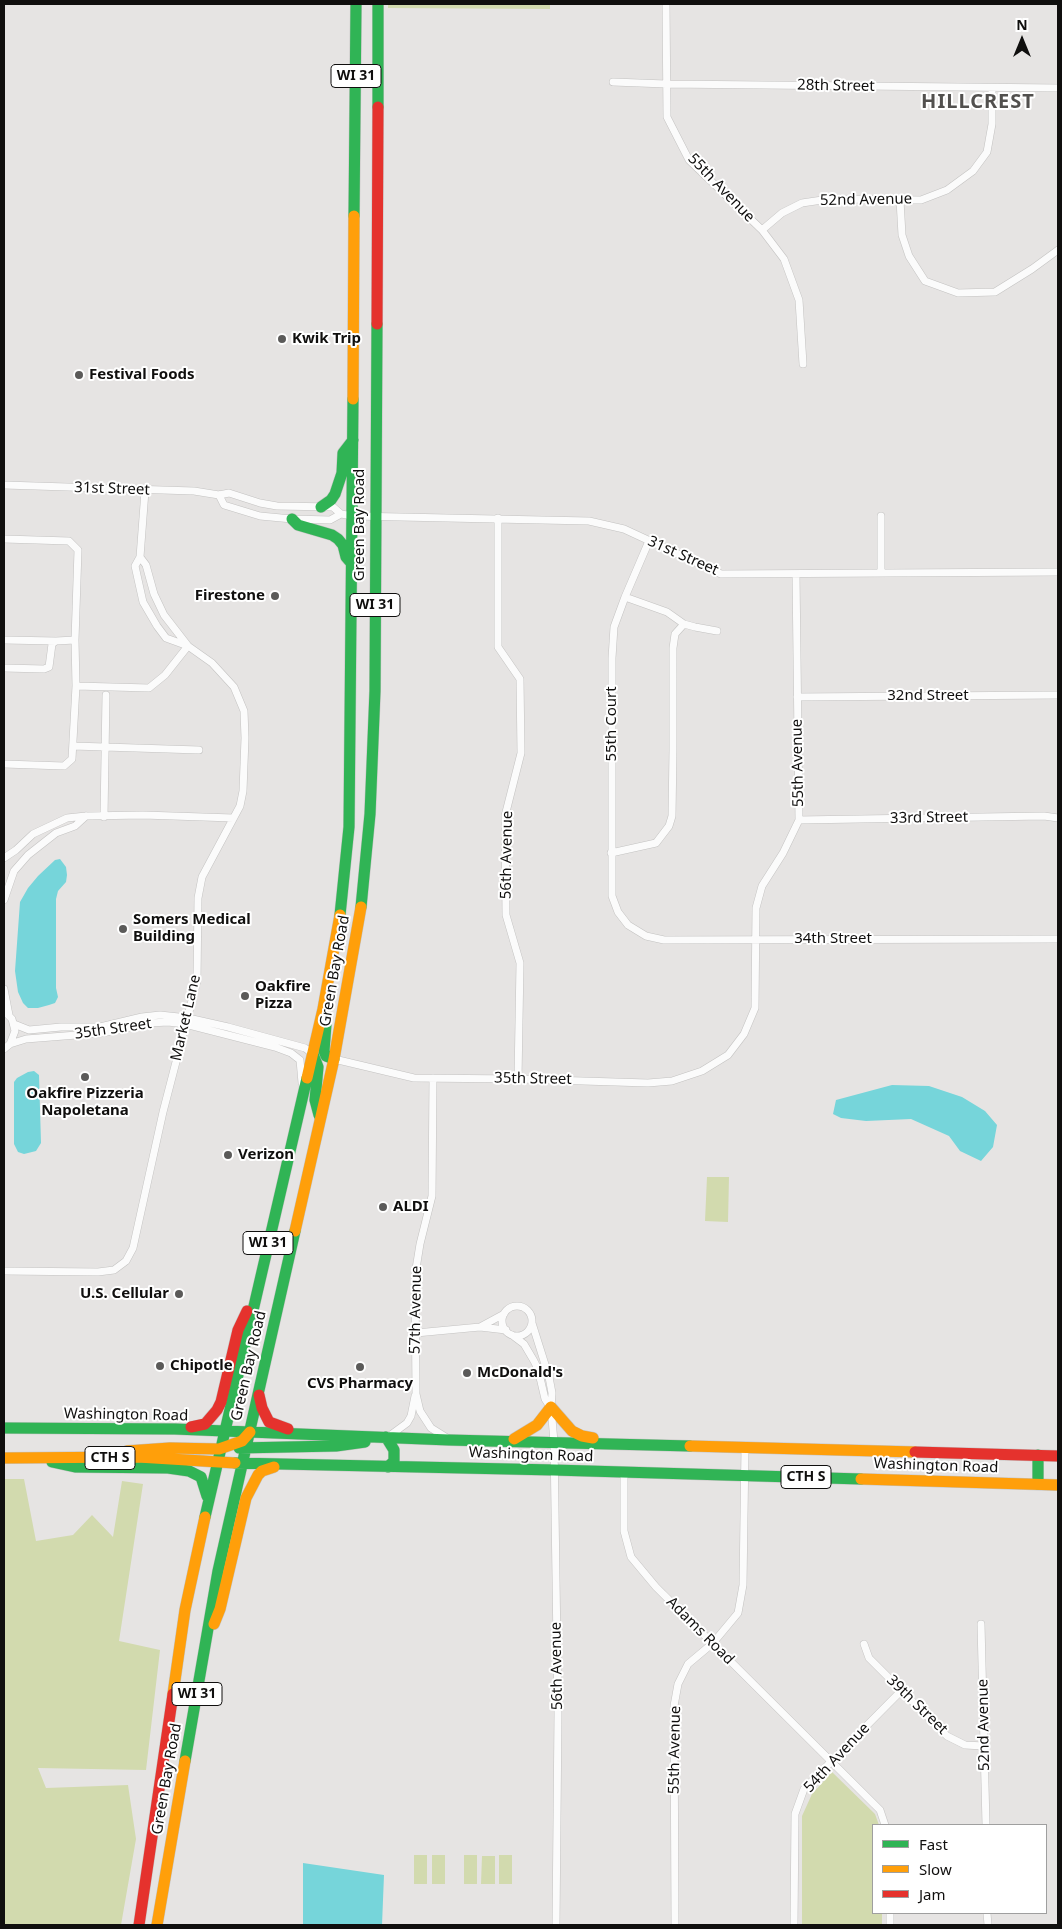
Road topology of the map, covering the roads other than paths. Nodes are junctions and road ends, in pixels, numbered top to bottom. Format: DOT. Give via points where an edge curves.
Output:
graph roads {
  1 [pos="356,4"];
  2 [pos="378,4"];
  3 [pos="666,4"];
  4 [pos="613,82"];
  5 [pos="666,84"];
  6 [pos="992,88"];
  7 [pos="1058,88"];
  8 [pos="900,200"];
  9 [pos="762,230"];
  10 [pos="1058,250"];
  11 [pos="803,364"];
  12 [pos="353,440"];
  13 [pos="4,485"];
  14 [pos="145,491"];
  15 [pos="219,495"];
  16 [pos="321,507"];
  17 [pos="341,514"];
  18 [pos="353,516"];
  19 [pos="375,516"];
  20 [pos="881,516"];
  21 [pos="498,518"];
  22 [pos="292,520"];
  23 [pos="4,539"];
  24 [pos="648,541"];
  25 [pos="140,557"];
  26 [pos="352,564"];
  27 [pos="1058,572"];
  28 [pos="881,573"];
  29 [pos="796,574"];
  30 [pos="624,597"];
  31 [pos="684,624"];
  32 [pos="717,631"];
  33 [pos="4,640"];
  34 [pos="75,640"];
  35 [pos="56,641"];
  36 [pos="188,646"];
  37 [pos="4,668"];
  38 [pos="76,686"];
  39 [pos="106,694"];
  40 [pos="1058,696"];
  41 [pos="797,697"];
  42 [pos="73,746"];
  43 [pos="104,747"];
  44 [pos="199,750"];
  45 [pos="4,764"];
  46 [pos="86,816"];
  47 [pos="104,816"];
  48 [pos="234,818"];
  49 [pos="1058,818"];
  50 [pos="799,820"];
  51 [pos="611,853"];
  52 [pos="4,858"];
  53 [pos="4,900"];
  54 [pos="618,912"];
  55 [pos="1058,938"];
  56 [pos="756,940"];
  57 [pos="4,989"];
  58 [pos="323,1009"];
  59 [pos="6,1013"];
  60 [pos="187,1021"];
  61 [pos="14,1024"];
  62 [pos="7,1047"];
  63 [pos="313,1054"];
  64 [pos="728,1056"];
  65 [pos="334,1059"];
  66 [pos="433,1078"];
  67 [pos="518,1079"];
  68 [pos="303,1091"];
  69 [pos="320,1117"];
  70 [pos="4,1271"];
  71 [pos="255,1299"];
  72 [pos="504,1314"];
  73 [pos="532,1323"];
  74 [pos="480,1327"];
  75 [pos="506,1330"];
  76 [pos="416,1333"];
  77 [pos="512,1335"];
  78 [pos="259,1392"];
  79 [pos="416,1394"];
  80 [pos="551,1407"];
  81 [pos="4,1428"];
  82 [pos="175,1429"];
  83 [pos="223,1432"];
  84 [pos="250,1432"];
  85 [pos="354,1436"];
  86 [pos="386,1438"];
  87 [pos="449,1440"];
  88 [pos="511,1440"];
  89 [pos="554,1442"];
  90 [pos="637,1444"];
  91 [pos="246,1447"];
  92 [pos="219,1448"];
  93 [pos="745,1448"];
  94 [pos="1038,1455"];
  95 [pos="1058,1456"];
  96 [pos="4,1458"];
  97 [pos="41,1458"];
  98 [pos="216,1463"];
  99 [pos="243,1464"];
  100 [pos="288,1465"];
  101 [pos="388,1467"];
  102 [pos="554,1470"];
  103 [pos="624,1473"];
  104 [pos="745,1476"];
  105 [pos="1038,1484"];
  106 [pos="1058,1485"];
  107 [pos="207,1503"];
  108 [pos="981,1624"];
  109 [pos="713,1642"];
  110 [pos="864,1644"];
  111 [pos="205,1646"];
  112 [pos="900,1691"];
  113 [pos="984,1746"];
  114 [pos="832,1762"];
  115 [pos="885,1824"];
  116 [pos="986,1824"];
  117 [pos="139,1925"];
  118 [pos="158,1925"];
  119 [pos="556,1925"];
  120 [pos="675,1925"];
  121 [pos="794,1925"];
  1 -- 12 [label="main road, Green Bay Road / WI 31"];
  2 -- 19 [label="main road, Green Bay Road / WI 31"];
  3 -- 5 [label="street, 55th Avenue"];
  4 -- 5 [label="street, 28th Street"];
  5 -- 6 [label="street, 28th Street"];
  5 -- 9 [label="street, 55th Avenue" via="667,117 689,160"];
  6 -- 7 [label="street, 28th Street"];
  6 -- 8 [label="street, 52nd Avenue" via="992,124 987,152 973,171 947,190 922,200"];
  8 -- 9 [label="street, 52nd Avenue" via="829,199 802,203 782,213"];
  8 -- 10 [label="street" via="902,236 924,281 958,293 995,292"];
  9 -- 11 [label="street, 55th Avenue" via="784,259 799,300"];
  12 -- 16 [label="main road" via="343,453 342,473 335,494"];
  12 -- 18 [label="main road, Green Bay Road / WI 31"];
  13 -- 14 [label="street, 31st Street"];
  14 -- 15 [label="street, 31st Street" via="194,491"];
  14 -- 25 [label="street, Market Lane"];
  15 -- 16 [label="street, 31st Street" via="229,493 277,506"];
  15 -- 22 [label="street, 31st Street" via="224,505 260,516"];
  16 -- 17 [label="street, 31st Street" via="333,507"];
  17 -- 18 [label="street, 31st Street"];
  17 -- 22 [label="street, 31st Street" via="330,520"];
  18 -- 19 [label="street, 31st Street"];
  18 -- 26 [label="main road, Green Bay Road / WI 31"];
  19 -- 21 [label="street, 31st Street"];
  19 -- 65 [label="main road, Green Bay Road / WI 31" via="375,691 370,814 360,915"];
  20 -- 28 [label="street"];
  21 -- 24 [label="street, 31st Street" via="589,521 624,530"];
  21 -- 67 [label="street, 56th Avenue" via="498,647 520,679 521,753 504,816 506,915 520,963"];
  22 -- 26 [label="main road" via="338,539"];
  23 -- 34 [label="street" via="70,541 78,550"];
  24 -- 29 [label="street, 31st Street" via="721,574"];
  24 -- 30 [label="street, 55th Court"];
  25 -- 36 [label="street, Market Lane" via="164,614"];
  25 -- 36 [label="street, Market Lane" via="135,566 148,610 166,638"];
  26 -- 58 [label="main road, Green Bay Road / WI 31" via="349,827 338,923"];
  27 -- 28 [label="street, 31st Street"];
  28 -- 29 [label="street, 31st Street"];
  29 -- 41 [label="street, 55th Avenue"];
  30 -- 31 [label="street" via="667,612"];
  30 -- 51 [label="street, 55th Court" via="614,627 612,658"];
  31 -- 32 [label="street"];
  31 -- 51 [label="street" via="675,634 673,648 670,826 656,843"];
  33 -- 35 [label="street"];
  34 -- 35 [label="street"];
  34 -- 38 [label="street"];
  35 -- 37 [label="street" via="52,644 49,667"];
  36 -- 38 [label="street" via="165,675 149,688"];
  36 -- 48 [label="street, Market Lane" via="212,663 234,688 244,710 243,792"];
  38 -- 42 [label="street"];
  39 -- 43 [label="street"];
  40 -- 41 [label="street, 32nd Street"];
  41 -- 50 [label="street, 55th Avenue"];
  42 -- 43 [label="street"];
  42 -- 45 [label="street" via="72,759 64,766"];
  43 -- 44 [label="street"];
  43 -- 47 [label="street"];
  46 -- 47 [label="street"];
  46 -- 52 [label="street" via="67,818 48,826"];
  46 -- 53 [label="street" via="75,826 56,833 28,855 14,870"];
  47 -- 48 [label="street"];
  48 -- 60 [label="street, Market Lane" via="202,877 198,898 197,981"];
  49 -- 50 [label="street, 33rd Street"];
  50 -- 56 [label="street, 55th Avenue" via="762,886 756,908"];
  51 -- 54 [label="street, 55th Court" via="612,896"];
  54 -- 56 [label="street, 34th Street" via="628,925 646,936 664,940"];
  55 -- 56 [label="street, 34th Street"];
  56 -- 64 [label="street, 55th Avenue" via="755,1008 744,1034"];
  57 -- 59 [label="street"];
  58 -- 63 [label="main road, Green Bay Road / WI 31"];
  58 -- 65 [label="main road" via="326,1026 324,1051 326,1056"];
  59 -- 61 [label="street"];
  60 -- 61 [label="street, 35th Street" via="160,1015 100,1027 29,1030"];
  60 -- 62 [label="street, 35th Street" via="26,1039"];
  60 -- 63 [label="street, 35th Street" via="305,1048"];
  60 -- 68 [label="street, 35th Street" via="291,1053 300,1060"];
  60 -- 70 [label="street, Market Lane" via="133,1248 126,1261 114,1270 98,1272"];
  61 -- 62 [label="street" via="13,1038"];
  63 -- 68 [label="main road, Green Bay Road / WI 31"];
  63 -- 69 [label="main road" via="318,1067 315,1100"];
  64 -- 67 [label="street, 35th Street" via="702,1071 672,1081"];
  65 -- 66 [label="street, 35th Street" via="414,1078"];
  65 -- 69 [label="main road, Green Bay Road / WI 31"];
  66 -- 67 [label="street, 35th Street"];
  66 -- 76 [label="street, 57th Avenue" via="432,1196 416,1263"];
  68 -- 71 [label="main road, Green Bay Road / WI 31"];
  69 -- 78 [label="main road, Green Bay Road / WI 31"];
  71 -- 82 [label="main road" via="238,1330 217,1410 205,1424"];
  71 -- 83 [label="main road, Green Bay Road / WI 31"];
  72 -- 73 [label="street" via="519,1306 530,1314"];
  72 -- 74 [label="street"];
  72 -- 75 [label="street" via="502,1322"];
  73 -- 77 [label="street" via="525,1334"];
  73 -- 80 [label="street, 56th Avenue" via="549,1377"];
  74 -- 75 [label="street"];
  74 -- 76 [label="street"];
  75 -- 77 [label="street"];
  76 -- 79 [label="street, 57th Avenue"];
  77 -- 80 [label="street, 56th Avenue" via="524,1344 534,1361 545,1399"];
  78 -- 84 [label="main road, Green Bay Road / WI 31"];
  78 -- 85 [label="main road" via="265,1416 274,1425 288,1430"];
  79 -- 86 [label="street, 57th Avenue" via="407,1423"];
  79 -- 87 [label="street, 57th Avenue" via="420,1411 431,1428"];
  80 -- 88 [label="main road" via="535,1428"];
  80 -- 89 [label="street, 56th Avenue"];
  80 -- 90 [label="main road" via="568,1428 582,1436 614,1438"];
  81 -- 82 [label="main road, Washington Road / CTH S"];
  82 -- 83 [label="main road, Washington Road / CTH S"];
  83 -- 84 [label="main road, Washington Road / CTH S"];
  83 -- 92 [label="main road, Green Bay Road / WI 31"];
  84 -- 85 [label="main road, Washington Road / CTH S"];
  84 -- 91 [label="main road, Green Bay Road / WI 31"];
  84 -- 92 [label="main road" via="242,1441"];
  85 -- 86 [label="main road, Washington Road / CTH S"];
  86 -- 87 [label="main road, Washington Road / CTH S"];
  86 -- 91 [label="main road" via="336,1446"];
  86 -- 101 [label="main road" via="394,1450 394,1460"];
  87 -- 88 [label="main road, Washington Road / CTH S"];
  88 -- 89 [label="main road, Washington Road / CTH S"];
  89 -- 90 [label="main road, Washington Road / CTH S"];
  89 -- 102 [label="street, 56th Avenue"];
  90 -- 93 [label="main road, Washington Road / CTH S"];
  91 -- 98 [label="main road" via="233,1450"];
  91 -- 99 [label="main road, Green Bay Road / WI 31"];
  92 -- 97 [label="main road" via="164,1448"];
  92 -- 98 [label="main road, Green Bay Road / WI 31"];
  93 -- 94 [label="main road, Washington Road / CTH S"];
  93 -- 104 [label="street, 55th Avenue"];
  94 -- 95 [label="main road, Washington Road / CTH S"];
  94 -- 105 [label="main road"];
  96 -- 97 [label="main road, Washington Road / CTH S"];
  97 -- 98 [label="main road, Washington Road / CTH S" via="138,1457"];
  97 -- 107 [label="main road" via="67,1466 163,1467 189,1471 197,1474 204,1483"];
  98 -- 99 [label="main road, Washington Road / CTH S"];
  98 -- 107 [label="main road, Green Bay Road / WI 31"];
  99 -- 100 [label="main road, Washington Road / CTH S"];
  99 -- 111 [label="main road, Green Bay Road / WI 31" via="218,1571"];
  100 -- 101 [label="main road, Washington Road / CTH S"];
  100 -- 111 [label="main road" via="262,1471 246,1498 220,1610"];
  101 -- 102 [label="main road, Washington Road / CTH S"];
  102 -- 103 [label="main road, Washington Road / CTH S"];
  102 -- 119 [label="street, 56th Avenue" via="558,1714"];
  103 -- 104 [label="main road, Washington Road / CTH S"];
  103 -- 109 [label="street, Adams Road" via="624,1531 631,1557 656,1587"];
  104 -- 105 [label="main road, Washington Road / CTH S"];
  104 -- 109 [label="street, 55th Avenue" via="743,1585 738,1613"];
  105 -- 106 [label="main road, Washington Road / CTH S"];
  107 -- 117 [label="main road, Green Bay Road / WI 31" via="185,1610"];
  108 -- 113 [label="street, 52nd Avenue"];
  109 -- 114 [label="street, Adams Road"];
  109 -- 120 [label="street, 55th Avenue" via="688,1664 678,1684 674,1706"];
  110 -- 112 [label="street, 39th Street" via="869,1658"];
  111 -- 118 [label="main road, Green Bay Road / WI 31"];
  112 -- 113 [label="street, 39th Street" via="947,1736 965,1745"];
  112 -- 114 [label="street, 54th Avenue"];
  113 -- 116 [label="street, 52nd Avenue"];
  114 -- 115 [label="street, Adams Road" via="880,1810"];
  114 -- 121 [label="street, 54th Avenue" via="804,1789 795,1814"];
}
